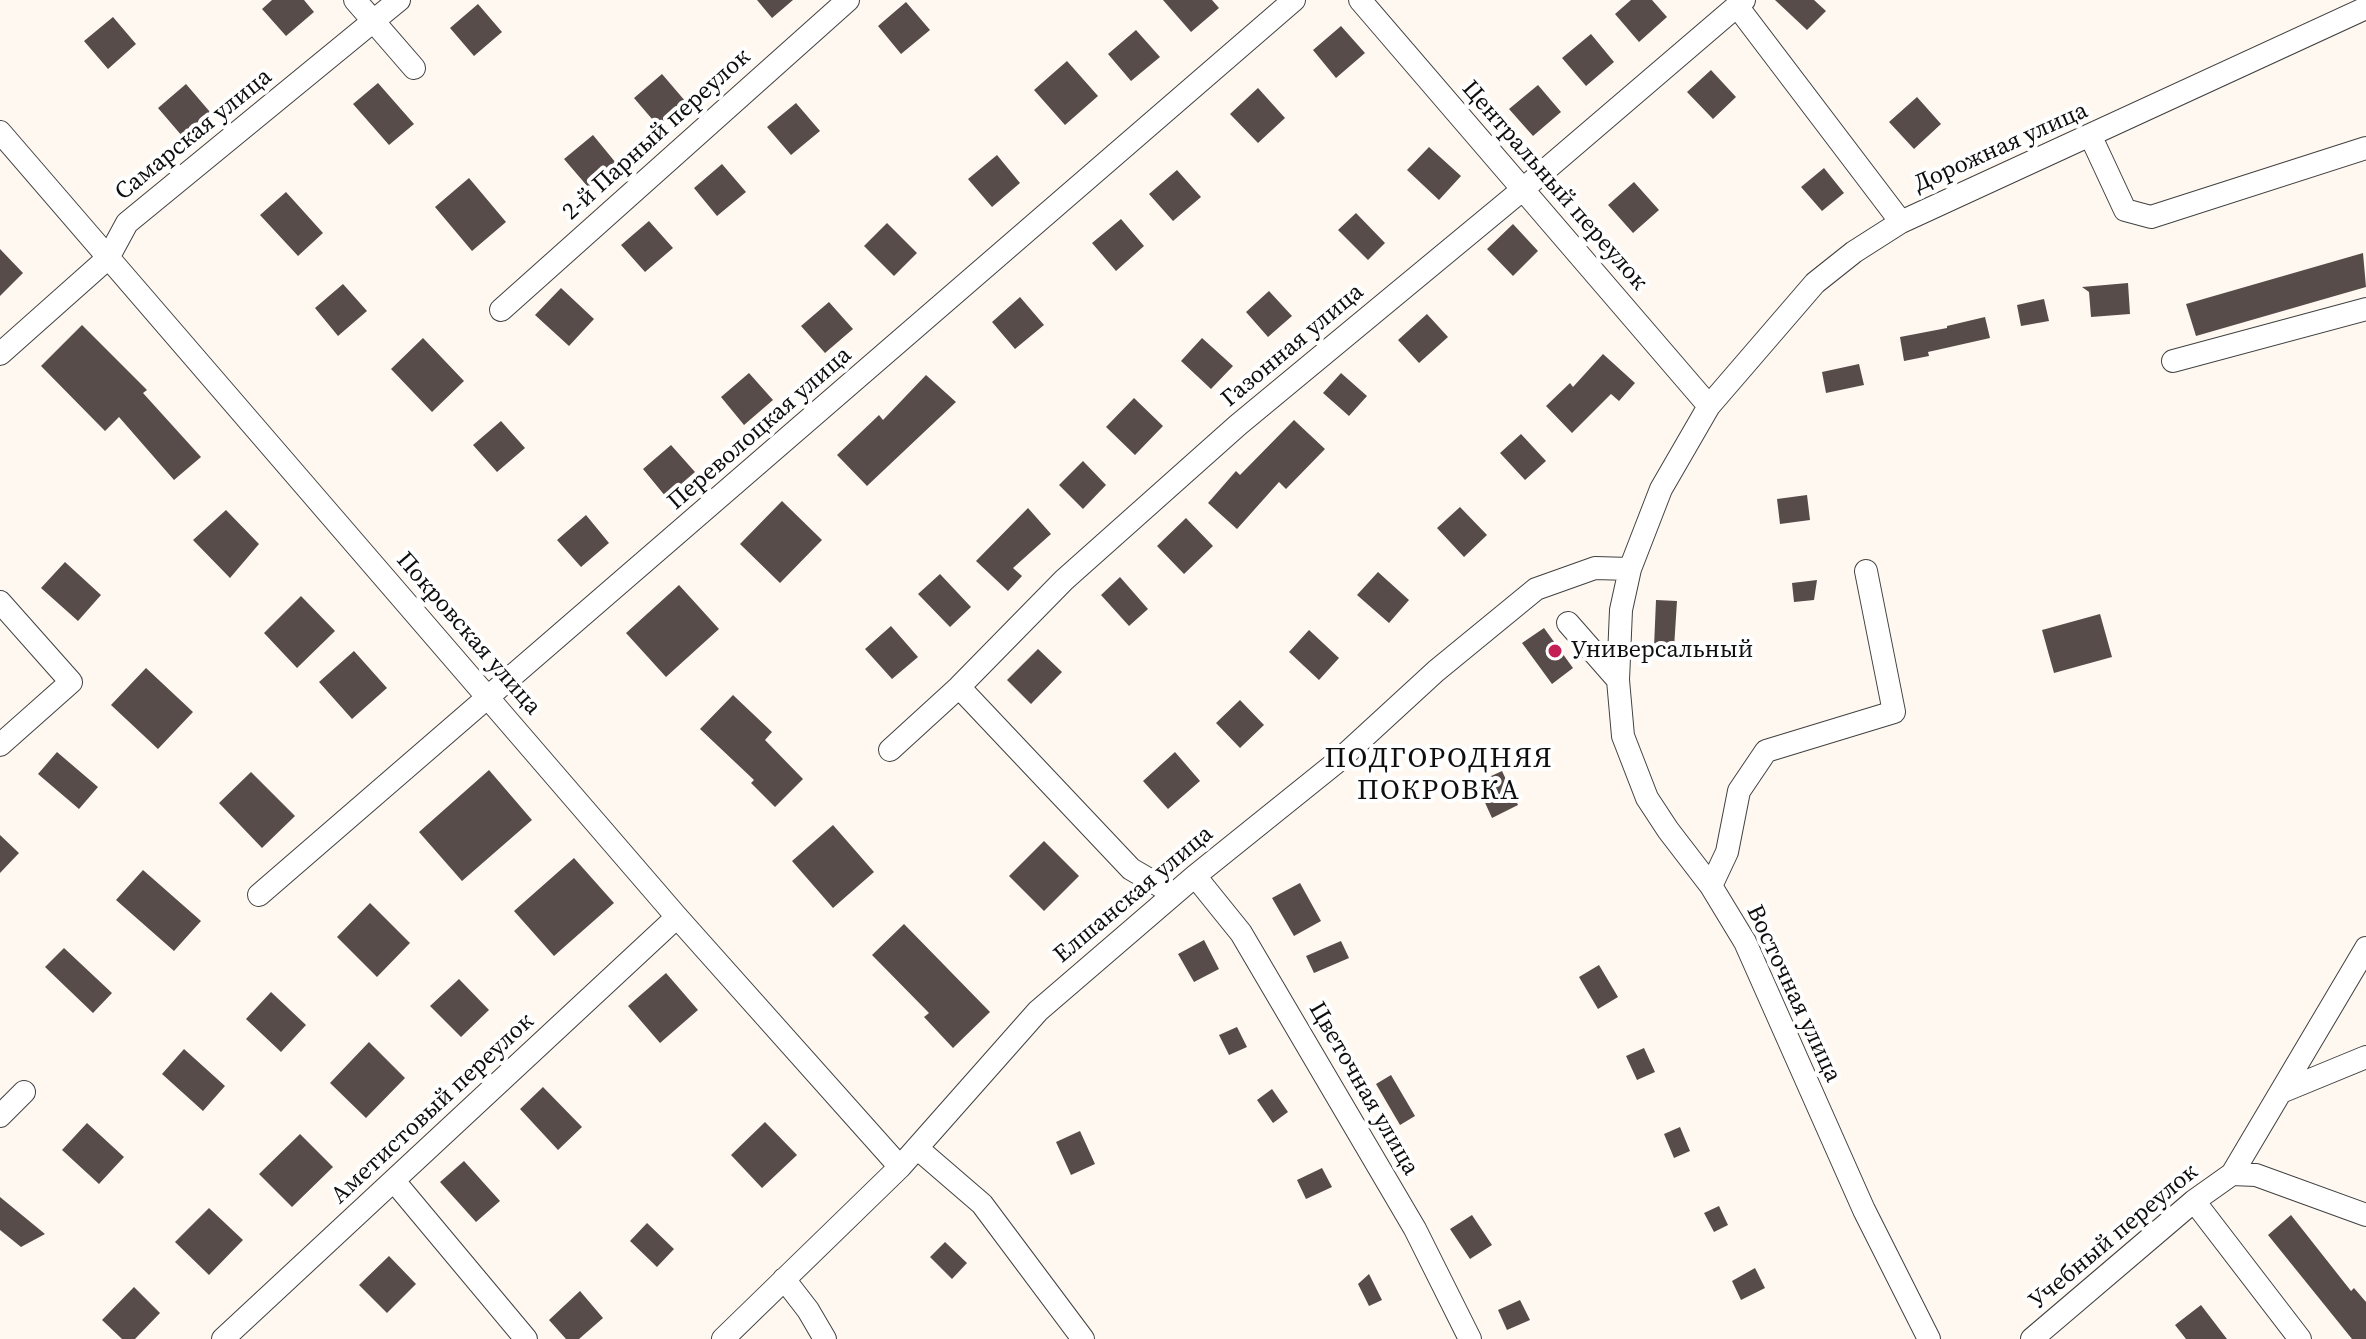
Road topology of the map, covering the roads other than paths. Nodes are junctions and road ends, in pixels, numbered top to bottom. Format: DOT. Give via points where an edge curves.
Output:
graph roads {
  1 [pos="355,0"];
  2 [pos="399,0"];
  3 [pos="848,0"];
  4 [pos="1294,0"];
  5 [pos="1360,0"];
  6 [pos="1740,3"];
  7 [pos="2366,8"];
  8 [pos="374,22"];
  9 [pos="414,68"];
  10 [pos="0,132"];
  11 [pos="2091,137"];
  12 [pos="2366,148"];
  13 [pos="1522,190"];
  14 [pos="1901,222"];
  15 [pos="108,258"];
  16 [pos="2366,309"];
  17 [pos="501,310"];
  18 [pos="0,354"];
  19 [pos="2173,361"];
  20 [pos="1709,406"];
  21 [pos="1630,569"];
  22 [pos="1866,571"];
  23 [pos="0,602"];
  24 [pos="1568,623"];
  25 [pos="1618,680"];
  26 [pos="959,687"];
  27 [pos="489,699"];
  28 [pos="0,745"];
  29 [pos="890,750"];
  30 [pos="1195,876"];
  31 [pos="1711,886"];
  32 [pos="1174,894"];
  33 [pos="259,895"];
  34 [pos="677,917"];
  35 [pos="2366,948"];
  36 [pos="2366,1057"];
  37 [pos="24,1092"];
  38 [pos="2281,1092"];
  39 [pos="0,1116"];
  40 [pos="917,1148"];
  41 [pos="900,1167"];
  42 [pos="2232,1174"];
  43 [pos="394,1181"];
  44 [pos="2194,1201"];
  45 [pos="2366,1215"];
  46 [pos="784,1279"];
  47 [pos="223,1339"];
  48 [pos="526,1339"];
  49 [pos="723,1339"];
  50 [pos="825,1339"];
  51 [pos="1083,1339"];
  52 [pos="1470,1339"];
  53 [pos="1929,1339"];
  54 [pos="2032,1339"];
  55 [pos="2300,1339"];
  1 -- 8 [label="street"];
  2 -- 8 [label="street, Самарская улица"];
  3 -- 17 [label="street, 2-й Парный переулок"];
  4 -- 27 [label="street, Переволоцкая улица"];
  5 -- 13 [label="street, Центральный переулок"];
  6 -- 13 [label="street, Газонная улица"];
  6 -- 14 [label="street"];
  7 -- 11 [label="street, Дорожная улица"];
  8 -- 9 [label="street"];
  8 -- 15 [label="street, Самарская улица" via="127,223"];
  10 -- 15 [label="street, Покровская улица"];
  11 -- 12 [label="street" via="2125,210 2151,217"];
  11 -- 14 [label="street, Дорожная улица"];
  13 -- 20 [label="street, Центральный переулок"];
  13 -- 26 [label="street, Газонная улица" via="1227,435 1064,580"];
  14 -- 20 [label="street, Дорожная улица" via="1815,283"];
  15 -- 18 [label="street, Самарская улица"];
  15 -- 27 [label="street, Покровская улица"];
  16 -- 19 [label="street"];
  20 -- 21 [label="street, Восточная улица" via="1661,489"];
  21 -- 25 [label="street, Восточная улица" via="1621,610"];
  21 -- 30 [label="street, Елшанская улица" via="1595,568 1536,589 1338,761"];
  22 -- 31 [label="street" via="1894,712 1766,751 1739,791 1727,852"];
  23 -- 28 [label="street" via="71,682"];
  24 -- 25 [label="street"];
  25 -- 31 [label="street, Восточная улица" via="1623,736 1647,798"];
  26 -- 29 [label="street, Газонная улица"];
  26 -- 32 [label="street" via="1131,869"];
  27 -- 33 [label="street, Переволоцкая улица"];
  27 -- 34 [label="street, Покровская улица"];
  30 -- 32 [label="street, Елшанская улица"];
  30 -- 52 [label="street, Цветочная улица" via="1241,933 1415,1229"];
  31 -- 53 [label="street, Восточная улица" via="1745,942 1864,1210"];
  32 -- 40 [label="street, Елшанская улица" via="1038,1011"];
  34 -- 41 [label="street, Покровская улица"];
  34 -- 43 [label="street, Аметистовый переулок"];
  35 -- 38 [label="street"];
  36 -- 38 [label="street"];
  37 -- 39 [label="street"];
  38 -- 42 [label="street"];
  40 -- 41 [label="street, Елшанская улица"];
  40 -- 51 [label="street" via="982,1204"];
  41 -- 46 [label="street, Елшанская улица"];
  42 -- 44 [label="street, Учебный переулок"];
  42 -- 45 [label="street, Учебный переулок" via="2256,1175"];
  43 -- 47 [label="street, Аметистовый переулок"];
  43 -- 48 [label="street"];
  44 -- 54 [label="street, Учебный переулок"];
  44 -- 55 [label="street"];
  46 -- 49 [label="street, Елшанская улица"];
  46 -- 50 [label="street"];
}
